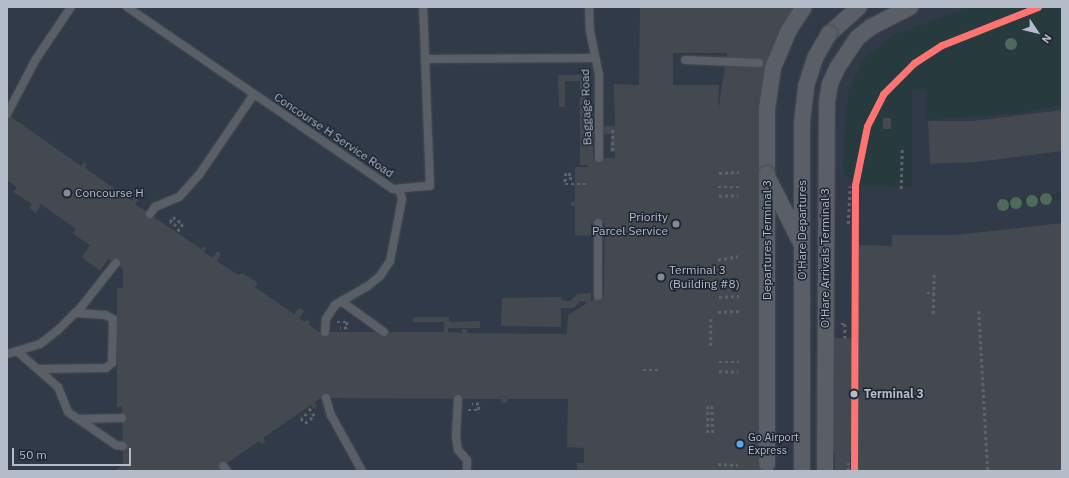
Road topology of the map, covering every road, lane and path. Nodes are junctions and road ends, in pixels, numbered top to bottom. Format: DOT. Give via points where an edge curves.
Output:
graph roads {
  1 [pos="71,7"];
  2 [pos="128,7"];
  3 [pos="423,7"];
  4 [pos="589,7"];
  5 [pos="859,7"];
  6 [pos="910,7"];
  7 [pos="802,11"];
  8 [pos="595,58"];
  9 [pos="425,59"];
  10 [pos="685,60"];
  11 [pos="759,63"];
  12 [pos="254,94"];
  13 [pos="7,114"];
  14 [pos="613,130"];
  15 [pos="902,147"];
  16 [pos="613,152"];
  17 [pos="599,158"];
  18 [pos="739,172"];
  19 [pos="719,173"];
  20 [pos="767,174"];
  21 [pos="570,180"];
  22 [pos="588,184"];
  23 [pos="850,186"];
  24 [pos="718,187"];
  25 [pos="739,187"];
  26 [pos="399,189"];
  27 [pos="901,189"];
  28 [pos="738,195"];
  29 [pos="719,196"];
  30 [pos="150,214"];
  31 [pos="598,223"];
  32 [pos="848,224"];
  33 [pos="176,226"];
  34 [pos="177,233"];
  35 [pos="802,245"];
  36 [pos="738,256"];
  37 [pos="718,260"];
  38 [pos="116,263"];
  39 [pos="934,272"];
  40 [pos="927,293"];
  41 [pos="934,293"];
  42 [pos="598,296"];
  43 [pos="739,296"];
  44 [pos="719,297"];
  45 [pos="341,301"];
  46 [pos="739,311"];
  47 [pos="979,311"];
  48 [pos="718,312"];
  49 [pos="75,313"];
  50 [pos="933,314"];
  51 [pos="711,319"];
  52 [pos="336,322"];
  53 [pos="340,328"];
  54 [pos="325,332"];
  55 [pos="384,332"];
  56 [pos="842,335"];
  57 [pos="845,338"];
  58 [pos="712,348"];
  59 [pos="18,352"];
  60 [pos="7,354"];
  61 [pos="718,362"];
  62 [pos="738,362"];
  63 [pos="38,369"];
  64 [pos="643,370"];
  65 [pos="658,370"];
  66 [pos="719,371"];
  67 [pos="738,372"];
  68 [pos="326,398"];
  69 [pos="458,399"];
  70 [pos="472,404"];
  71 [pos="708,406"];
  72 [pos="712,406"];
  73 [pos="308,407"];
  74 [pos="466,410"];
  75 [pos="307,414"];
  76 [pos="122,418"];
  77 [pos="78,419"];
  78 [pos="708,435"];
  79 [pos="712,435"];
  80 [pos="123,446"];
  81 [pos="848,463"];
  82 [pos="734,464"];
  83 [pos="738,465"];
  84 [pos="768,468"];
  85 [pos="362,471"];
  86 [pos="467,471"];
  87 [pos="802,471"];
  88 [pos="825,471"];
  89 [pos="848,471"];
  90 [pos="988,471"];
  1 -- 13 [label="lane" via="36,59"];
  2 -- 12 [label="lane, Concourse H Service Road"];
  3 -- 9 [label="lane"];
  4 -- 8 [label="lane, Baggage Road"];
  5 -- 35 [label="street, O'Hare Departures, bridge" via="829,34 815,58 806,86 802,121"];
  6 -- 88 [label="street, O'Hare Arrivals Terminal 3" via="871,27 848,49 830,84 827,102"];
  7 -- 20 [label="street, Departures Terminal 3" via="781,46 769,85"];
  8 -- 9 [label="lane"];
  8 -- 17 [label="lane, Baggage Road" via="599,75"];
  9 -- 26 [label="lane, Concourse H Service Road" via="430,186"];
  10 -- 11 [label="lane"];
  12 -- 26 [label="lane, Concourse H Service Road" via="393,189"];
  12 -- 30 [label="lane" via="198,175 179,196 155,207"];
  14 -- 16 [label="path"];
  15 -- 27 [label="path"];
  18 -- 19 [label="path"];
  20 -- 35 [label="street, bridge"];
  20 -- 84 [label="street, Departures Terminal 3, bridge"];
  21 -- 22 [label="path" via="570,175 566,173 565,184"];
  23 -- 32 [label="path"];
  24 -- 25 [label="path"];
  26 -- 45 [label="lane" via="402,199 390,261 375,280"];
  28 -- 29 [label="path"];
  31 -- 42 [label="lane"];
  33 -- 34 [label="path" via="170,222 173,217 183,224"];
  35 -- 87 [label="street, O'Hare Departures, bridge"];
  36 -- 37 [label="path"];
  38 -- 49 [label="lane"];
  39 -- 41 [label="path"];
  40 -- 41 [label="path"];
  41 -- 50 [label="path"];
  43 -- 44 [label="path"];
  45 -- 54 [label="lane" via="334,305 326,319"];
  45 -- 55 [label="lane"];
  46 -- 48 [label="path"];
  47 -- 90 [label="path"];
  49 -- 59 [label="lane" via="40,344"];
  49 -- 63 [label="lane" via="105,314 113,319 112,363 106,368"];
  51 -- 58 [label="path"];
  52 -- 53 [label="path" via="347,322 347,328"];
  56 -- 57 [label="path" via="841,324 845,324"];
  59 -- 60 [label="lane"];
  59 -- 63 [label="lane"];
  61 -- 62 [label="path"];
  63 -- 77 [label="lane" via="58,387 68,412"];
  64 -- 65 [label="path"];
  66 -- 67 [label="path"];
  68 -- 85 [label="lane" via="331,415"];
  69 -- 86 [label="lane" via="456,437 458,450 466,460"];
  70 -- 74 [label="path" via="479,404 478,410"];
  71 -- 78 [label="path"];
  72 -- 79 [label="path"];
  73 -- 75 [label="path" via="314,416 304,423 301,418"];
  76 -- 77 [label="lane"];
  77 -- 80 [label="lane" via="116,445"];
  81 -- 89 [label="path"];
  82 -- 83 [label="path" via="718,464"];
}
